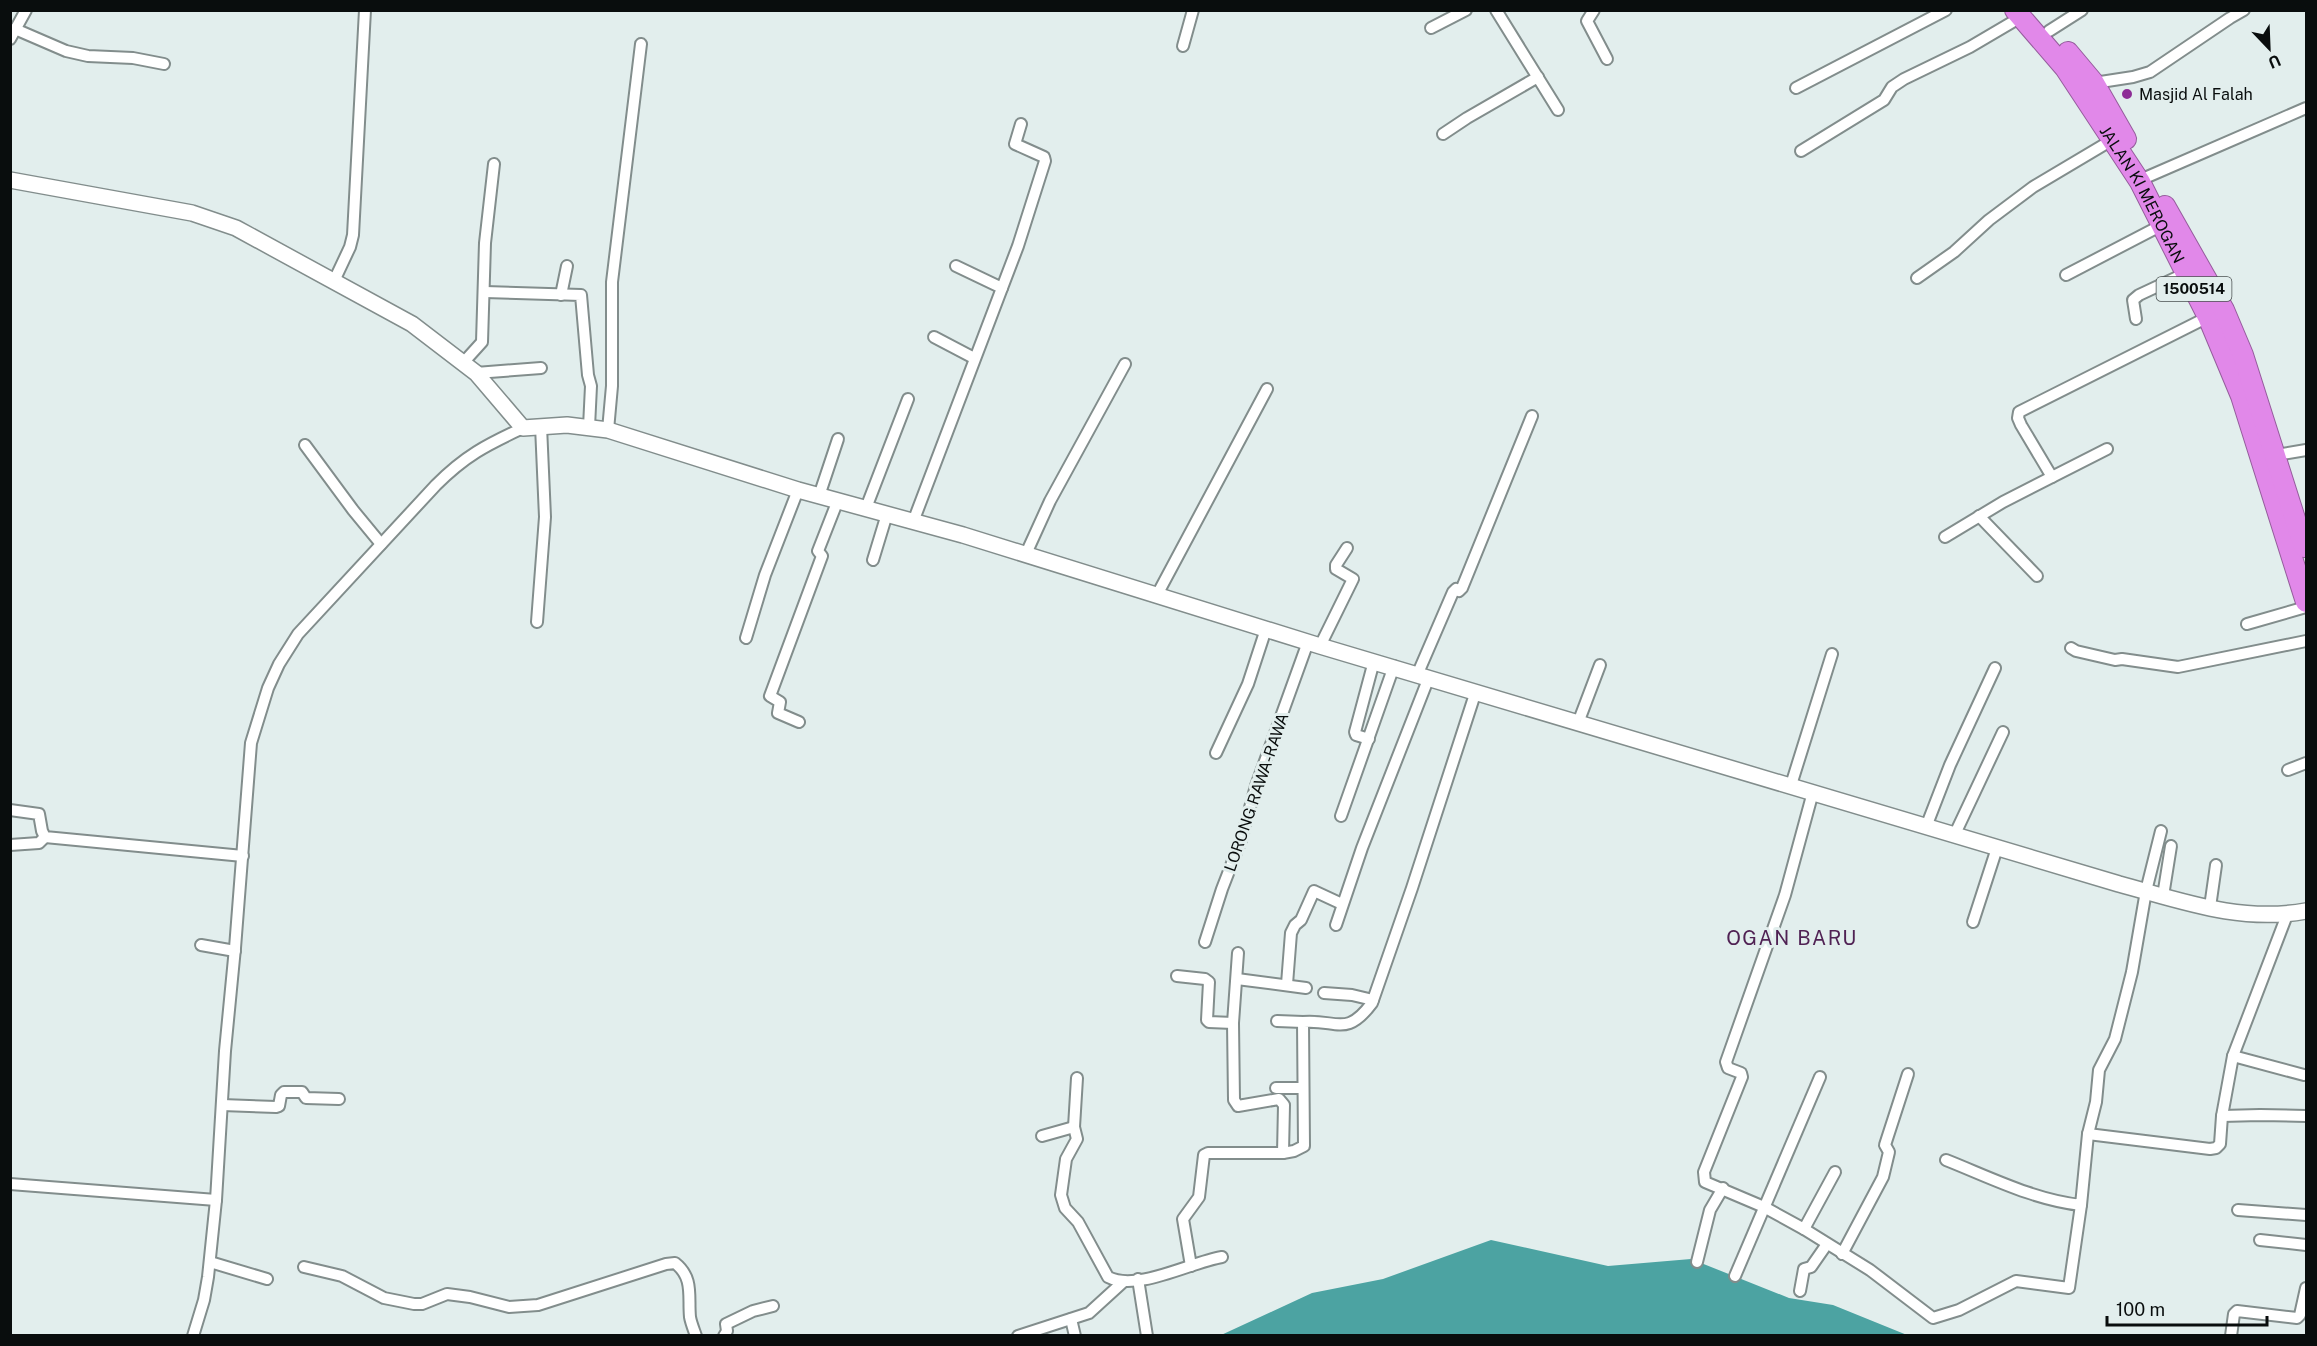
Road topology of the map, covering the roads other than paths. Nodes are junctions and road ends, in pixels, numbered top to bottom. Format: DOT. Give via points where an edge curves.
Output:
graph roads {
  1 [pos="26,10"];
  2 [pos="365,10"];
  3 [pos="1193,10"];
  4 [pos="1466,10"];
  5 [pos="1496,10"];
  6 [pos="1594,10"];
  7 [pos="1946,10"];
  8 [pos="2082,10"];
  9 [pos="2244,10"];
  10 [pos="2023,13"];
  11 [pos="1431,28"];
  12 [pos="2049,31"];
  13 [pos="13,34"];
  14 [pos="641,44"];
  15 [pos="1183,46"];
  16 [pos="1607,59"];
  17 [pos="164,64"];
  18 [pos="1538,77"];
  19 [pos="2094,83"];
  20 [pos="1796,88"];
  21 [pos="2307,108"];
  22 [pos="1558,110"];
  23 [pos="1021,124"];
  24 [pos="1443,134"];
  25 [pos="2112,140"];
  26 [pos="1801,151"];
  27 [pos="494,165"];
  28 [pos="2147,177"];
  29 [pos="10,180"];
  30 [pos="2162,225"];
  31 [pos="567,266"];
  32 [pos="956,266"];
  33 [pos="2186,273"];
  34 [pos="2066,275"];
  35 [pos="1917,278"];
  36 [pos="334,281"];
  37 [pos="1002,288"];
  38 [pos="485,292"];
  39 [pos="561,295"];
  40 [pos="2208,317"];
  41 [pos="2136,319"];
  42 [pos="934,337"];
  43 [pos="974,358"];
  44 [pos="463,363"];
  45 [pos="1125,364"];
  46 [pos="541,368"];
  47 [pos="476,373"];
  48 [pos="1267,389"];
  49 [pos="2248,393"];
  50 [pos="908,399"];
  51 [pos="1532,416"];
  52 [pos="541,426"];
  53 [pos="523,428"];
  54 [pos="589,428"];
  55 [pos="608,430"];
  56 [pos="838,439"];
  57 [pos="305,445"];
  58 [pos="2108,449"];
  59 [pos="2307,450"];
  60 [pos="2276,456"];
  61 [pos="2052,477"];
  62 [pos="798,490"];
  63 [pos="819,496"];
  64 [pos="838,500"];
  65 [pos="866,508"];
  66 [pos="887,514"];
  67 [pos="1979,516"];
  68 [pos="913,522"];
  69 [pos="1945,537"];
  70 [pos="381,544"];
  71 [pos="1347,549"];
  72 [pos="2307,555"];
  73 [pos="1025,556"];
  74 [pos="873,560"];
  75 [pos="2037,576"];
  76 [pos="1156,595"];
  77 [pos="2307,602"];
  78 [pos="2307,607"];
  79 [pos="537,622"];
  80 [pos="2247,624"];
  81 [pos="1266,629"];
  82 [pos="746,638"];
  83 [pos="2307,641"];
  84 [pos="1314,644"];
  85 [pos="2071,648"];
  86 [pos="1833,654"];
  87 [pos="1374,661"];
  88 [pos="1600,665"];
  89 [pos="1394,666"];
  90 [pos="1995,668"];
  91 [pos="1424,675"];
  92 [pos="1476,691"];
  93 [pos="799,722"];
  94 [pos="1578,723"];
  95 [pos="2003,732"];
  96 [pos="1369,739"];
  97 [pos="1216,753"];
  98 [pos="2307,763"];
  99 [pos="2288,770"];
  100 [pos="1791,785"];
  101 [pos="1813,792"];
  102 [pos="10,810"];
  103 [pos="1341,816"];
  104 [pos="1926,827"];
  105 [pos="2161,831"];
  106 [pos="45,837"];
  107 [pos="1961,837"];
  108 [pos="10,845"];
  109 [pos="2171,846"];
  110 [pos="1994,847"];
  111 [pos="243,856"];
  112 [pos="2216,865"];
  113 [pos="2146,891"];
  114 [pos="2163,896"];
  115 [pos="1342,904"];
  116 [pos="2210,907"];
  117 [pos="2307,911"];
  118 [pos="2287,915"];
  119 [pos="1973,922"];
  120 [pos="1336,925"];
  121 [pos="1205,942"];
  122 [pos="201,945"];
  123 [pos="235,951"];
  124 [pos="1238,953"];
  125 [pos="1177,976"];
  126 [pos="1237,979"];
  127 [pos="1287,984"];
  128 [pos="1306,988"];
  129 [pos="1324,993"];
  130 [pos="1373,1000"];
  131 [pos="1277,1021"];
  132 [pos="1302,1022"];
  133 [pos="1233,1023"];
  134 [pos="2233,1056"];
  135 [pos="1908,1074"];
  136 [pos="2304,1075"];
  137 [pos="1820,1077"];
  138 [pos="1077,1078"];
  139 [pos="1276,1088"];
  140 [pos="1303,1088"];
  141 [pos="339,1099"];
  142 [pos="222,1105"];
  143 [pos="2222,1116"];
  144 [pos="2307,1116"];
  145 [pos="1074,1127"];
  146 [pos="2088,1134"];
  147 [pos="1042,1136"];
  148 [pos="1283,1153"];
  149 [pos="1946,1160"];
  150 [pos="1835,1172"];
  151 [pos="10,1184"];
  152 [pos="1723,1188"];
  153 [pos="216,1200"];
  154 [pos="2081,1205"];
  155 [pos="1764,1207"];
  156 [pos="2238,1210"];
  157 [pos="2307,1215"];
  158 [pos="1804,1229"];
  159 [pos="2260,1240"];
  160 [pos="1827,1244"];
  161 [pos="2307,1245"];
  162 [pos="1842,1254"];
  163 [pos="1222,1257"];
  164 [pos="210,1262"];
  165 [pos="1697,1262"];
  166 [pos="1191,1266"];
  167 [pos="304,1267"];
  168 [pos="1735,1276"];
  169 [pos="267,1279"];
  170 [pos="1138,1280"];
  171 [pos="1123,1282"];
  172 [pos="2307,1288"];
  173 [pos="1800,1291"];
  174 [pos="773,1306"];
  175 [pos="1071,1319"];
  176 [pos="193,1335"];
  177 [pos="696,1335"];
  178 [pos="724,1335"];
  179 [pos="1018,1335"];
  180 [pos="1075,1335"];
  181 [pos="1147,1335"];
  182 [pos="2231,1335"];
  1 -- 13 [label="street"];
  2 -- 36 [label="street" via="353,235"];
  3 -- 15 [label="street"];
  4 -- 11 [label="street"];
  5 -- 18 [label="street"];
  6 -- 16 [label="street" via="1587,21"];
  7 -- 20 [label="street"];
  8 -- 12 [label="street"];
  9 -- 19 [label="street" via="2150,72"];
  10 -- 12 [label="highway, JALAN KI MEROGAN / 1500514"];
  10 -- 25 [label="highway, JALAN KI MEROGAN / 1500514"];
  10 -- 26 [label="street" via="1970,47 1904,79 1892,87 1884,100"];
  12 -- 19 [label="highway, JALAN KI MEROGAN / 1500514"];
  13 -- 17 [label="street" via="88,56"];
  14 -- 55 [label="street" via="612,282"];
  18 -- 22 [label="street"];
  18 -- 24 [label="street"];
  19 -- 28 [label="highway, JALAN KI MEROGAN / 1500514"];
  21 -- 28 [label="street"];
  23 -- 37 [label="street" via="1015,144 1045,161"];
  25 -- 30 [label="highway, JALAN KI MEROGAN / 1500514"];
  25 -- 35 [label="street" via="2033,187"];
  27 -- 38 [label="street" via="485,243"];
  28 -- 49 [label="highway, JALAN KI MEROGAN / 1500514" via="2224,310 2244,355"];
  29 -- 36 [label="street" via="192,213 236,228"];
  30 -- 33 [label="highway, JALAN KI MEROGAN / 1500514"];
  30 -- 34 [label="street"];
  31 -- 39 [label="street"];
  32 -- 37 [label="street"];
  33 -- 40 [label="highway, JALAN KI MEROGAN / 1500514"];
  33 -- 41 [label="street" via="2133,300"];
  36 -- 44 [label="street" via="412,324"];
  37 -- 43 [label="street"];
  38 -- 39 [label="street"];
  38 -- 44 [label="street" via="482,342"];
  39 -- 54 [label="street" via="581,295 591,386"];
  40 -- 49 [label="highway, JALAN KI MEROGAN / 1500514"];
  40 -- 61 [label="street" via="2019,412 2020,425"];
  42 -- 43 [label="street"];
  43 -- 68 [label="street"];
  44 -- 47 [label="street"];
  45 -- 73 [label="street" via="1050,501"];
  46 -- 47 [label="street"];
  47 -- 53 [label="street"];
  48 -- 76 [label="street"];
  49 -- 60 [label="highway, JALAN KI MEROGAN / 1500514"];
  49 -- 77 [label="highway, JALAN KI MEROGAN / 1500514"];
  50 -- 65 [label="street"];
  51 -- 91 [label="street" via="1462,588 1453,592"];
  52 -- 53 [label="street"];
  52 -- 54 [label="street"];
  52 -- 79 [label="street" via="545,517"];
  53 -- 70 [label="street" via="478,449 457,464"];
  54 -- 55 [label="street"];
  55 -- 62 [label="street"];
  56 -- 63 [label="street"];
  57 -- 70 [label="street"];
  58 -- 61 [label="street"];
  59 -- 60 [label="street"];
  60 -- 72 [label="highway, JALAN KI MEROGAN / 1500514"];
  61 -- 67 [label="street"];
  62 -- 63 [label="street"];
  62 -- 82 [label="street" via="762,574"];
  63 -- 64 [label="street"];
  64 -- 65 [label="street"];
  64 -- 93 [label="street" via="818,551 822,556 770,696 781,703 778,714"];
  65 -- 66 [label="street"];
  66 -- 68 [label="street"];
  66 -- 74 [label="street"];
  67 -- 69 [label="street"];
  67 -- 75 [label="street"];
  68 -- 73 [label="street"];
  70 -- 111 [label="street" via="298,634 268,688 251,743"];
  71 -- 84 [label="street, LORONG RAWA-RAWA" via="1336,568 1353,579"];
  73 -- 76 [label="street"];
  76 -- 81 [label="street"];
  78 -- 80 [label="street"];
  81 -- 84 [label="street"];
  81 -- 97 [label="street" via="1248,684"];
  83 -- 85 [label="street" via="2178,668 2115,660"];
  84 -- 87 [label="street"];
  84 -- 121 [label="street, LORONG RAWA-RAWA" via="1256,786"];
  86 -- 100 [label="street"];
  87 -- 89 [label="street"];
  87 -- 96 [label="street" via="1355,732"];
  88 -- 94 [label="street"];
  89 -- 91 [label="street"];
  89 -- 96 [label="street"];
  90 -- 104 [label="street"];
  91 -- 92 [label="street"];
  91 -- 115 [label="street"];
  92 -- 94 [label="street"];
  92 -- 130 [label="street"];
  94 -- 100 [label="street"];
  95 -- 107 [label="street"];
  96 -- 103 [label="street"];
  98 -- 99 [label="street"];
  100 -- 101 [label="street"];
  101 -- 104 [label="street"];
  101 -- 152 [label="street" via="1785,895 1726,1062 1728,1068 1742,1077 1704,1172 1705,1182"];
  102 -- 106 [label="street" via="39,814"];
  104 -- 107 [label="street"];
  105 -- 113 [label="street"];
  106 -- 108 [label="street" via="39,843"];
  106 -- 111 [label="street"];
  107 -- 110 [label="street"];
  109 -- 114 [label="street"];
  110 -- 113 [label="street"];
  110 -- 119 [label="street"];
  111 -- 123 [label="street"];
  112 -- 116 [label="street"];
  113 -- 114 [label="street"];
  113 -- 146 [label="street" via="2132,972 2115,1039 2099,1070 2097,1102"];
  114 -- 116 [label="street"];
  115 -- 120 [label="street"];
  115 -- 127 [label="street" via="1314,891 1291,933"];
  116 -- 118 [label="street" via="2244,915"];
  117 -- 118 [label="street"];
  118 -- 134 [label="street"];
  122 -- 123 [label="street"];
  123 -- 142 [label="street"];
  124 -- 126 [label="street"];
  125 -- 133 [label="street" via="1209,982 1207,1020"];
  126 -- 127 [label="street"];
  126 -- 133 [label="street"];
  127 -- 128 [label="street"];
  129 -- 130 [label="street"];
  130 -- 132 [label="street" via="1353,1024"];
  131 -- 132 [label="street"];
  132 -- 140 [label="street"];
  133 -- 148 [label="street" via="1234,1100 1238,1106 1279,1099 1282,1102"];
  134 -- 136 [label="street"];
  134 -- 143 [label="street"];
  135 -- 162 [label="street" via="1885,1145 1889,1152 1883,1177"];
  137 -- 155 [label="street"];
  138 -- 145 [label="street"];
  139 -- 140 [label="street"];
  140 -- 148 [label="street" via="1304,1146"];
  141 -- 142 [label="street" via="306,1098 302,1092 284,1092 276,1107"];
  142 -- 153 [label="street"];
  143 -- 144 [label="street"];
  143 -- 146 [label="street" via="2220,1144 2216,1148"];
  145 -- 147 [label="street"];
  145 -- 171 [label="street" via="1077,1139 1066,1159 1061,1195 1065,1208 1078,1222 1108,1277"];
  146 -- 154 [label="street"];
  148 -- 166 [label="street" via="1204,1155 1199,1197 1183,1219"];
  149 -- 154 [label="street" via="2019,1189"];
  150 -- 158 [label="street"];
  151 -- 153 [label="street"];
  152 -- 155 [label="street"];
  152 -- 165 [label="street" via="1710,1210"];
  153 -- 164 [label="street"];
  154 -- 162 [label="street" via="2069,1287 2016,1281 1938,1317 1928,1315 1870,1270"];
  155 -- 158 [label="street"];
  155 -- 168 [label="street"];
  156 -- 157 [label="street"];
  158 -- 160 [label="street"];
  159 -- 161 [label="street"];
  160 -- 162 [label="street"];
  160 -- 173 [label="street" via="1811,1267 1804,1269"];
  163 -- 166 [label="street"];
  164 -- 169 [label="street"];
  164 -- 176 [label="street"];
  166 -- 170 [label="street"];
  167 -- 177 [label="street" via="342,1276 384,1298 414,1304 447,1294 518,1308 675,1263 689,1284 690,1314"];
  170 -- 171 [label="street"];
  170 -- 181 [label="street"];
  171 -- 175 [label="street" via="1089,1313"];
  172 -- 182 [label="street" via="2297,1318 2240,1311 2234,1314"];
  174 -- 178 [label="street" via="726,1324"];
  175 -- 179 [label="street"];
  175 -- 180 [label="street"];
}
